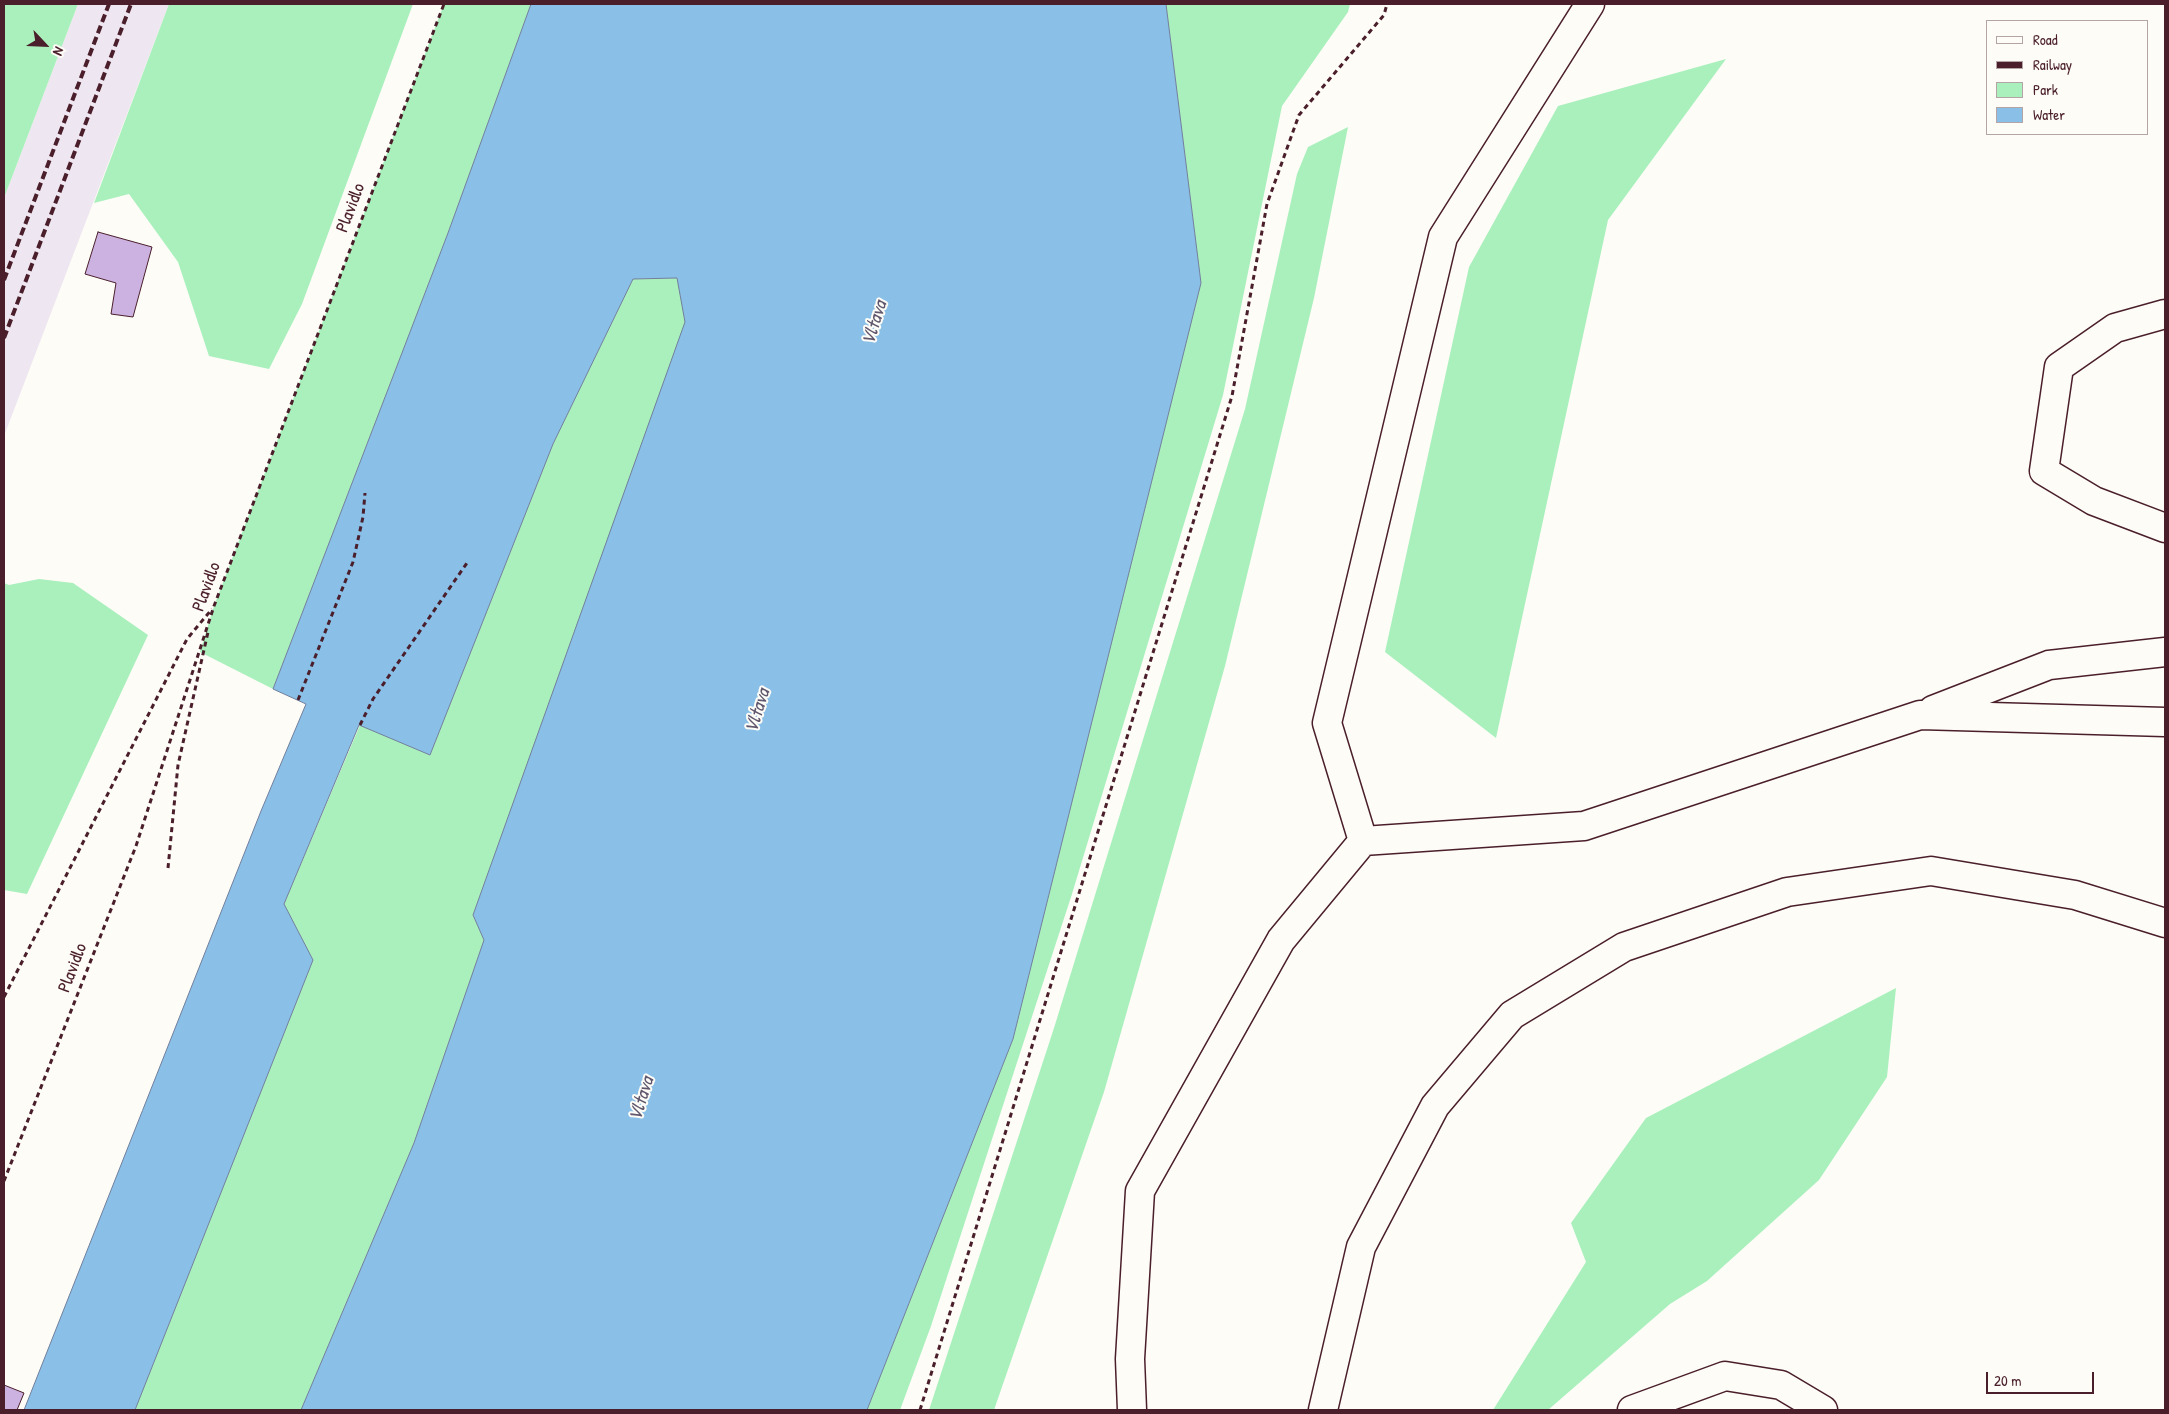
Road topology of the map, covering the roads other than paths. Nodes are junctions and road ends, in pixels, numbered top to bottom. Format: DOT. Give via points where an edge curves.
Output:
graph roads {
  1 [pos="1590,4"];
  2 [pos="2165,314"];
  3 [pos="2165,528"];
  4 [pos="2165,652"];
  5 [pos="1920,715"];
  6 [pos="2165,722"];
  7 [pos="1362,842"];
  8 [pos="2165,923"];
  9 [pos="1132,1410"];
  10 [pos="1323,1410"];
  11 [pos="1632,1410"];
  12 [pos="1824,1410"];
  1 -- 7 [label="lane" via="1443,237 1327,723"];
  2 -- 3 [label="lane" via="2115,328 2059,367 2044,471 2094,501"];
  4 -- 5 [label="lane" via="2049,665"];
  5 -- 6 [label="lane"];
  5 -- 7 [label="lane" via="1584,826"];
  7 -- 9 [label="lane" via="1281,940 1140,1191 1130,1359"];
  8 -- 10 [label="lane" via="2075,895 1931,871 1787,892 1624,947 1512,1015 1436,1106 1361,1247"];
  11 -- 12 [label="lane" via="1725,1376 1781,1385"];
}
